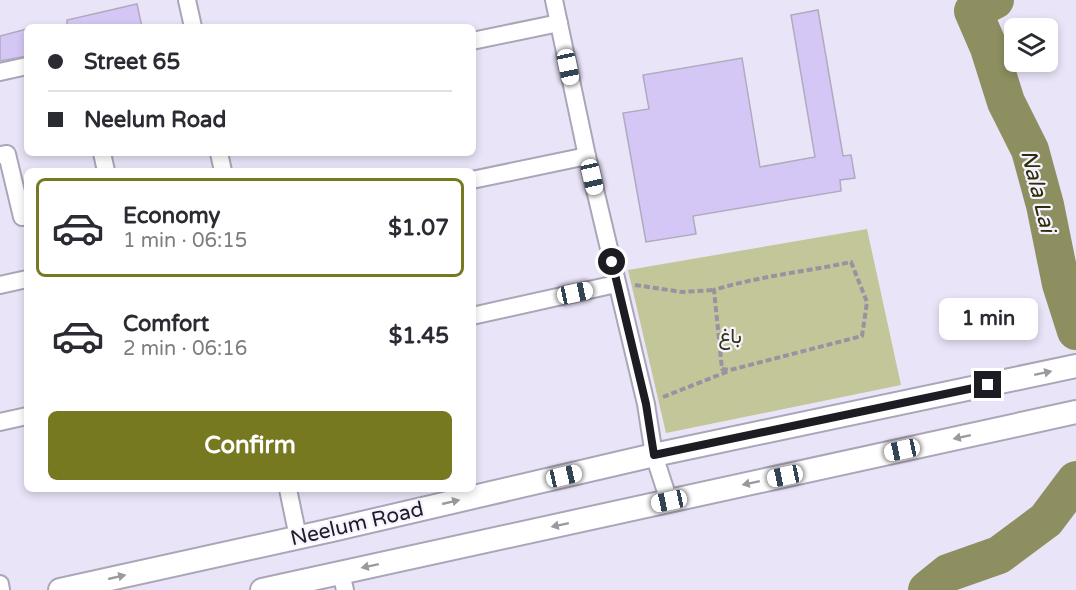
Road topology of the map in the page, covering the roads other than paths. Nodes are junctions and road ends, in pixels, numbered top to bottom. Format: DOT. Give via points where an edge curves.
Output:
graph roads {
  1 [pos="188,0"];
  2 [pos="554,0"];
  3 [pos="559,23"];
  4 [pos="192,24"];
  5 [pos="476,40"];
  6 [pos="24,67"];
  7 [pos="0,72"];
  8 [pos="0,155"];
  9 [pos="587,156"];
  10 [pos="476,179"];
  11 [pos="22,217"];
  12 [pos="24,280"];
  13 [pos="616,284"];
  14 [pos="0,285"];
  15 [pos="476,314"];
  16 [pos="1076,366"];
  17 [pos="1076,412"];
  18 [pos="24,417"];
  19 [pos="0,422"];
  20 [pos="654,455"];
  21 [pos="289,492"];
  22 [pos="669,501"];
  23 [pos="298,537"];
  24 [pos="343,581"];
  25 [pos="0,584"];
  26 [pos="1,590"];
  27 [pos="60,590"];
  28 [pos="262,590"];
  1 -- 4 [label="street"];
  2 -- 3 [label="street"];
  3 -- 5 [label="street"];
  3 -- 9 [label="street"];
  6 -- 7 [label="street"];
  8 -- 11 [label="street" via="7,153"];
  9 -- 10 [label="street"];
  9 -- 13 [label="street"];
  12 -- 14 [label="street"];
  13 -- 15 [label="street"];
  13 -- 20 [label="street" via="646,404"];
  20 -- 16 [label="main road, Neelum Road, one-way"];
  17 -- 22 [label="main road, Neelum Road, one-way"];
  18 -- 19 [label="street"];
  20 -- 22 [label="street"];
  23 -- 20 [label="main road, Neelum Road, one-way"];
  21 -- 23 [label="street"];
  22 -- 24 [label="main road, Neelum Road, one-way"];
  27 -- 23 [label="main road, Neelum Road, one-way"];
  24 -- 28 [label="main road, Neelum Road"];
  25 -- 26 [label="street"];
}
